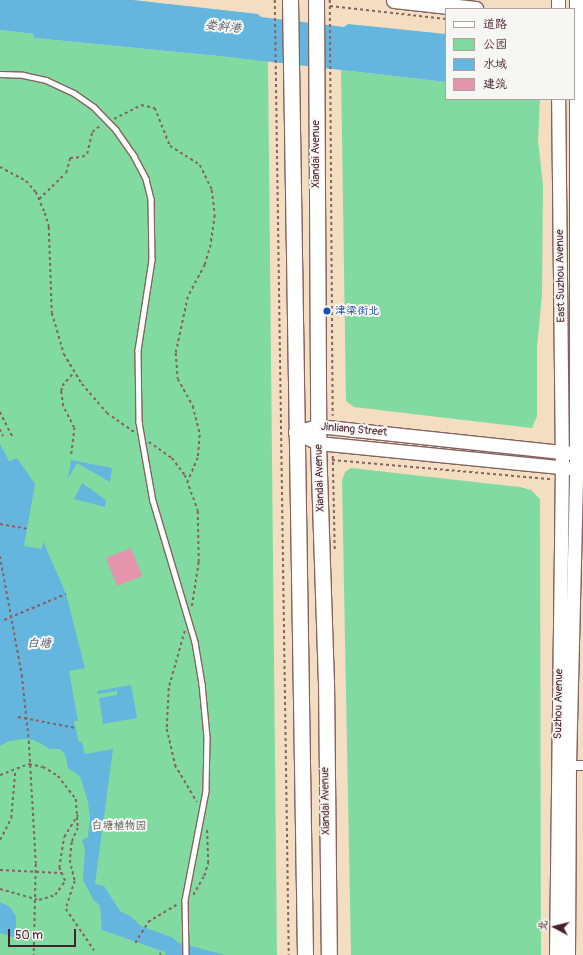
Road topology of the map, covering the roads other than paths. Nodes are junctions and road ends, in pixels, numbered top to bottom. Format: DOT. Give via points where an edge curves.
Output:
graph roads {
  1 [pos="394,0"];
  2 [pos="576,0"];
  3 [pos="290,1"];
  4 [pos="323,3"];
  5 [pos="467,8"];
  6 [pos="577,20"];
  7 [pos="575,73"];
  8 [pos="0,74"];
  9 [pos="558,100"];
  10 [pos="318,426"];
  11 [pos="295,432"];
  12 [pos="326,444"];
  13 [pos="562,453"];
  14 [pos="579,454"];
  15 [pos="580,469"];
  16 [pos="562,474"];
  17 [pos="563,765"];
  18 [pos="583,765"];
  19 [pos="186,955"];
  20 [pos="305,955"];
  21 [pos="329,955"];
  22 [pos="556,955"];
  23 [pos="568,955"];
  1 -- 5 [label="main road"];
  2 -- 6 [label="main road, East Suzhou Avenue"];
  3 -- 11 [label="main road, Xiandai Avenue"];
  4 -- 10 [label="main road, Xiandai Avenue" via="316,23 315,67"];
  6 -- 7 [label="main road, East Suzhou Avenue"];
  7 -- 14 [label="main road, East Suzhou Avenue"];
  8 -- 19 [label="lane" via="29,76 56,84 88,103 108,121 124,141 140,167 152,206 152,260 138,350 137,390 141,437 158,524 199,663 206,720 207,767 202,813 185,900"];
  9 -- 13 [label="main road, East Suzhou Avenue"];
  10 -- 11 [label="main road, Jinliang Street"];
  10 -- 12 [label="main road, Xiandai Avenue"];
  10 -- 13 [label="main road, Jinliang Street"];
  11 -- 12 [label="main road, Jinliang Street"];
  11 -- 20 [label="main road, Xiandai Avenue"];
  12 -- 16 [label="main road, Jinliang Street"];
  12 -- 21 [label="main road, Xiandai Avenue"];
  13 -- 14 [label="main road, Jinliang Street"];
  13 -- 16 [label="main road, Suzhou Avenue"];
  14 -- 15 [label="main road, East Suzhou Avenue"];
  15 -- 16 [label="main road, Jinliang Street"];
  15 -- 17 [label="main road, Suzhou Avenue"];
  16 -- 17 [label="main road, Suzhou Avenue"];
  17 -- 18 [label="street"];
  17 -- 22 [label="main road, Suzhou Avenue"];
  17 -- 23 [label="main road, Suzhou Avenue"];
}
